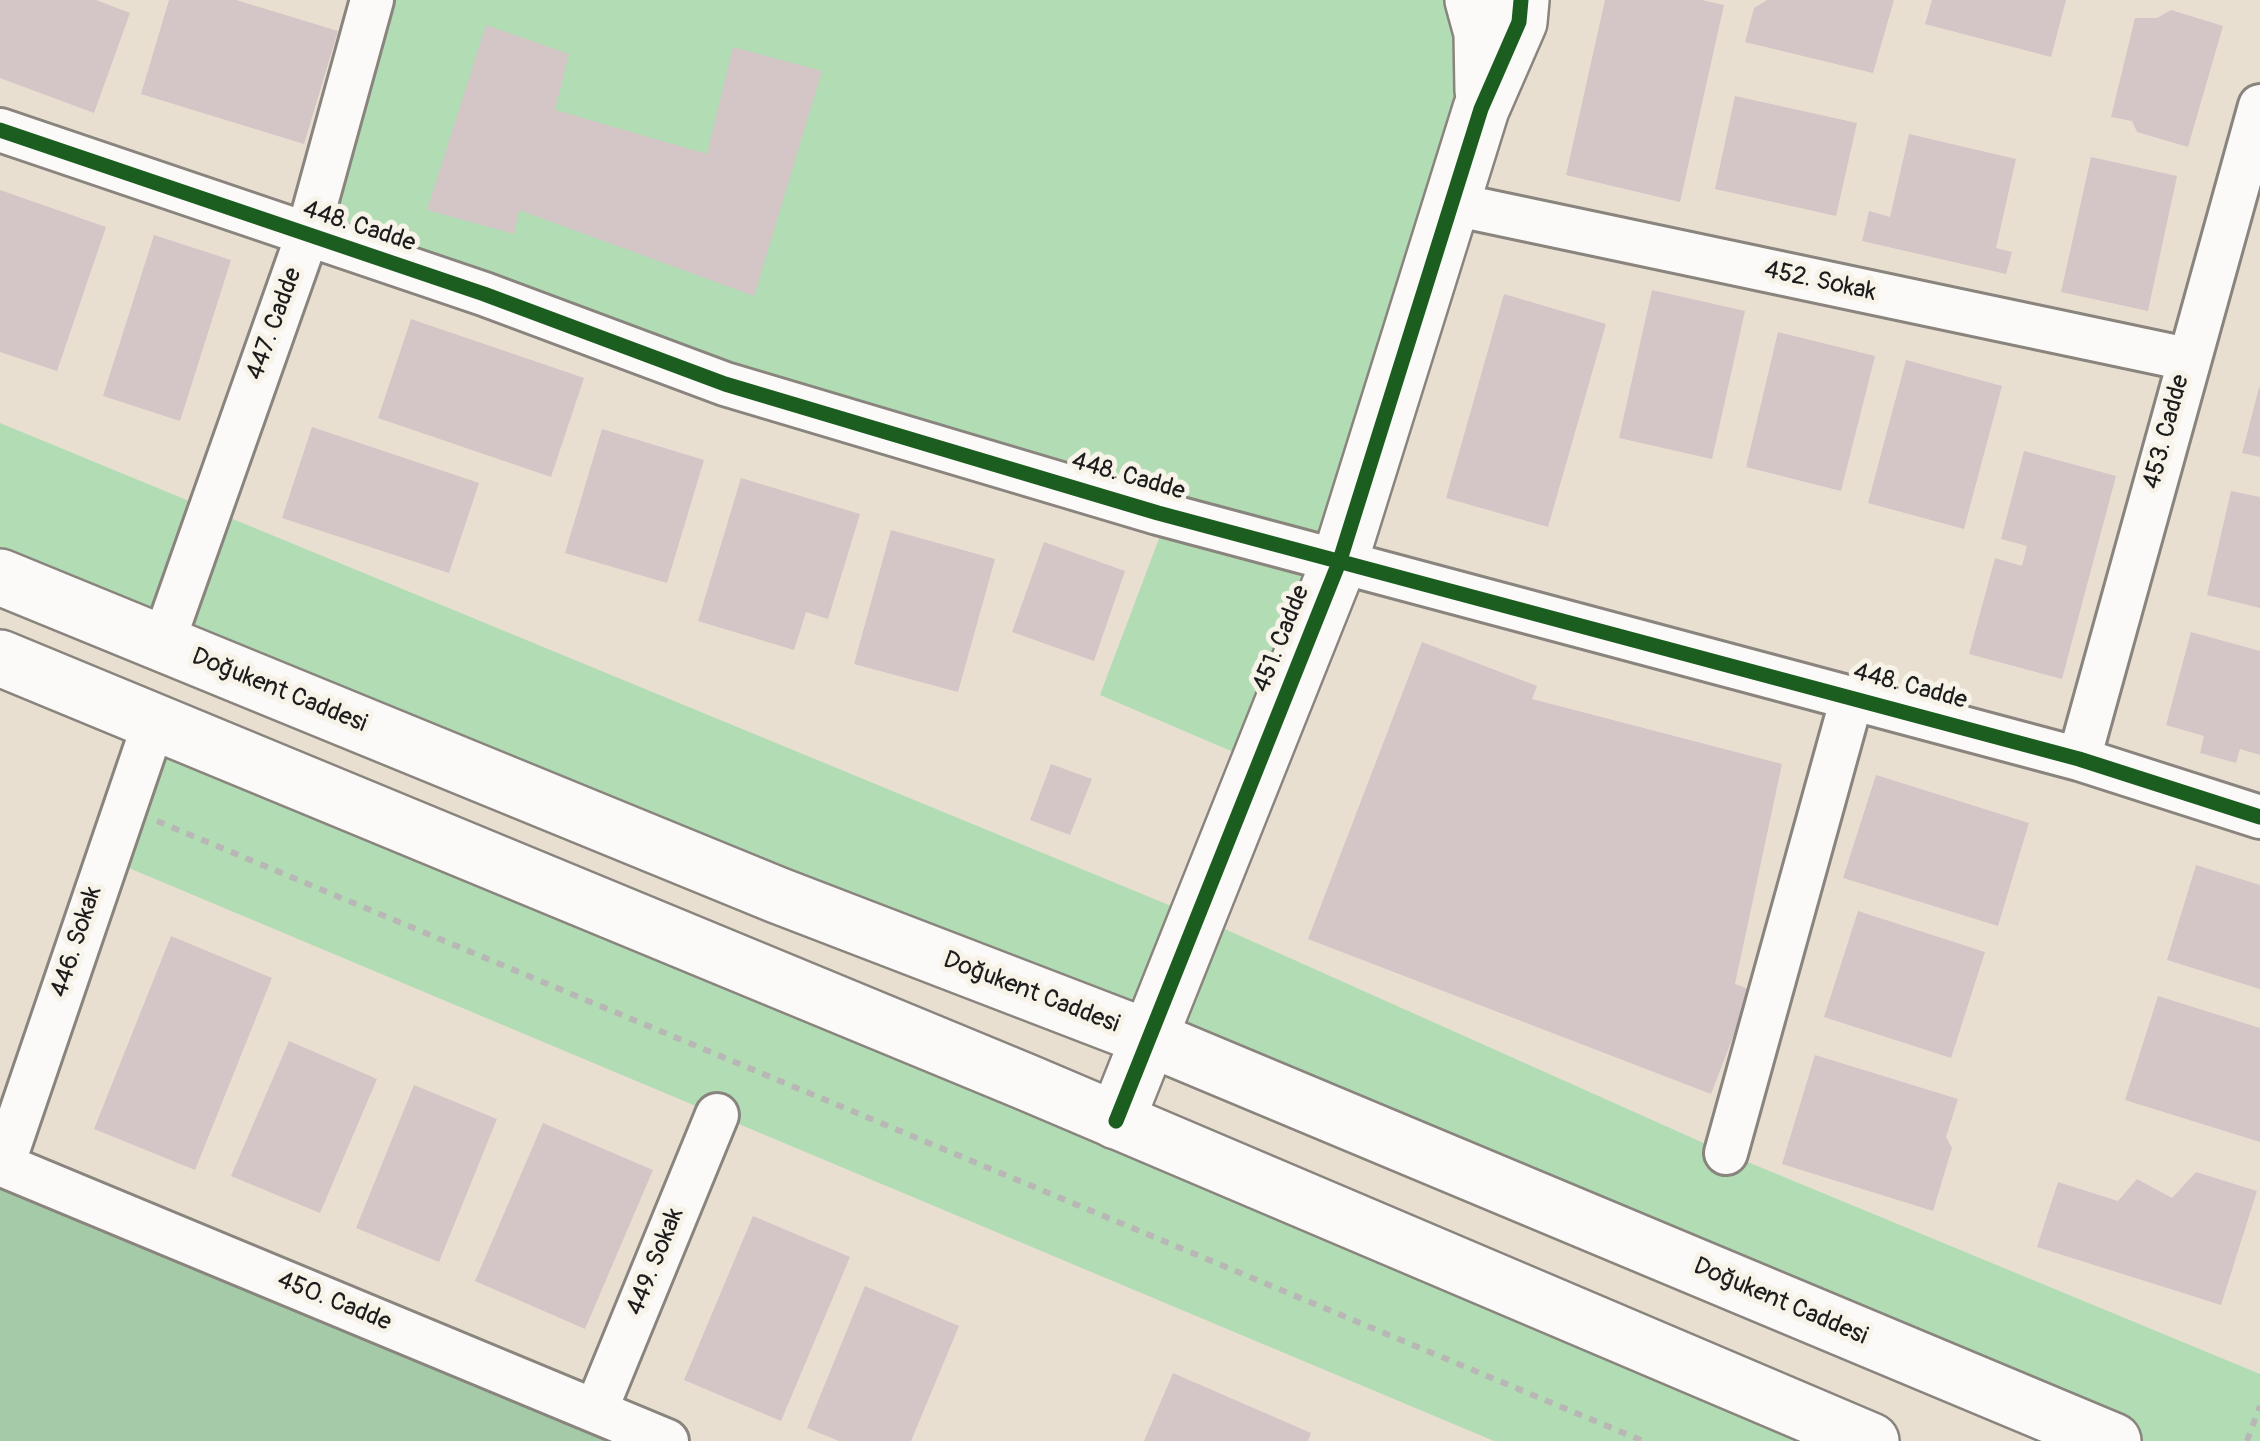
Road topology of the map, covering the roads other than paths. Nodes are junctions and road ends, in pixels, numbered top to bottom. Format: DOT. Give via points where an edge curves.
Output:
graph roads {
  1 [pos="372,0"];
  2 [pos="1474,0"];
  3 [pos="1521,0"];
  4 [pos="2260,106"];
  5 [pos="1481,109"];
  6 [pos="0,130"];
  7 [pos="1453,204"];
  8 [pos="307,236"];
  9 [pos="2187,359"];
  10 [pos="1340,560"];
  11 [pos="0,577"];
  12 [pos="162,644"];
  13 [pos="0,658"];
  14 [pos="1852,698"];
  15 [pos="156,720"];
  16 [pos="2079,759"];
  17 [pos="2260,818"];
  18 [pos="1150,1038"];
  19 [pos="717,1114"];
  20 [pos="1116,1120"];
  21 [pos="1726,1152"];
  22 [pos="1,1164"];
  23 [pos="596,1410"];
  24 [pos="667,1441"];
  25 [pos="1871,1441"];
  26 [pos="2114,1441"];
  1 -- 8 [label="street, 447. Cadde"];
  2 -- 5 [label="main road" via="1485,67"];
  3 -- 5 [label="main road" via="1519,22"];
  4 -- 9 [label="street, 453. Cadde"];
  5 -- 7 [label="main road, 451. Cadde"];
  6 -- 8 [label="street, 448. Cadde"];
  7 -- 9 [label="street, 452. Sokak"];
  7 -- 10 [label="main road, 451. Cadde"];
  8 -- 10 [label="street, 448. Cadde" via="725,384"];
  8 -- 12 [label="street, 447. Cadde"];
  9 -- 16 [label="street, 453. Cadde"];
  10 -- 14 [label="street, 448. Cadde"];
  10 -- 18 [label="main road, 451. Cadde"];
  11 -- 12 [label="main road, Doğukent Caddesi"];
  12 -- 18 [label="main road, Doğukent Caddesi" via="777,895"];
  13 -- 15 [label="main road"];
  14 -- 16 [label="street, 448. Cadde"];
  14 -- 21 [label="street"];
  15 -- 20 [label="main road"];
  15 -- 22 [label="street, 446. Sokak"];
  16 -- 17 [label="street, 448. Cadde"];
  18 -- 20 [label="main road, 451. Cadde"];
  18 -- 26 [label="main road, Doğukent Caddesi"];
  19 -- 23 [label="street, 449. Sokak"];
  20 -- 25 [label="main road"];
  22 -- 23 [label="street, 450. Cadde"];
  23 -- 24 [label="street, 450. Cadde"];
}
